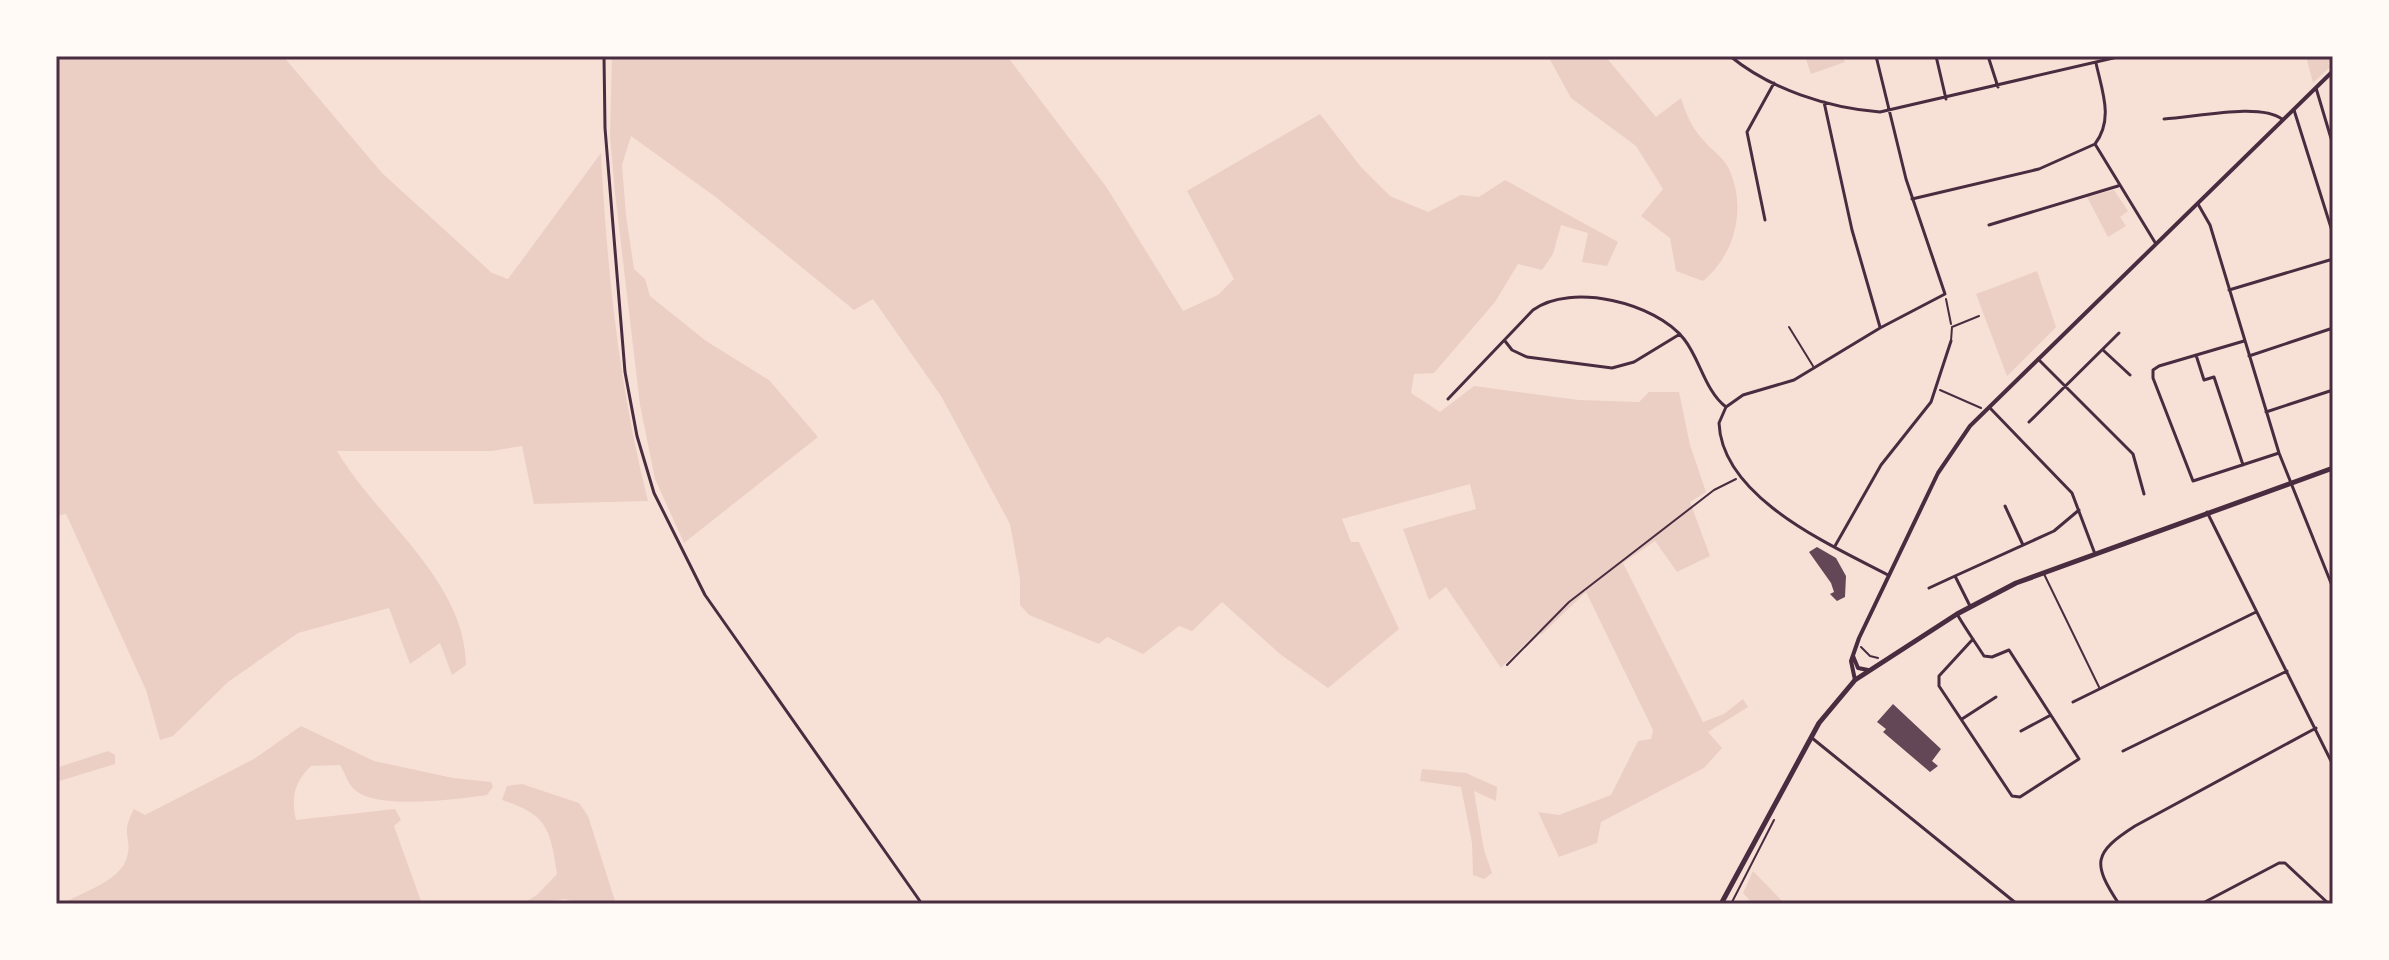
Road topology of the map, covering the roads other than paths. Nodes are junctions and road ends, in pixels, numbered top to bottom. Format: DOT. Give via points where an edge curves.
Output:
graph roads {
  1 [pos="604,56"];
  2 [pos="1730,56"];
  3 [pos="1876,56"];
  4 [pos="1936,56"];
  5 [pos="1988,56"];
  6 [pos="2122,56"];
  7 [pos="2096,63"];
  8 [pos="2333,71"];
  9 [pos="1774,83"];
  10 [pos="1998,87"];
  11 [pos="2316,88"];
  12 [pos="1946,99"];
  13 [pos="1824,102"];
  14 [pos="2294,110"];
  15 [pos="1890,112"];
  16 [pos="2164,119"];
  17 [pos="2283,120"];
  18 [pos="2095,144"];
  19 [pos="2333,145"];
  20 [pos="2118,186"];
  21 [pos="1912,199"];
  22 [pos="2198,203"];
  23 [pos="1765,220"];
  24 [pos="1989,225"];
  25 [pos="2333,234"];
  26 [pos="2156,244"];
  27 [pos="2333,259"];
  28 [pos="2229,290"];
  29 [pos="1979,316"];
  30 [pos="1789,327"];
  31 [pos="1880,328"];
  32 [pos="2333,328"];
  33 [pos="2119,333"];
  34 [pos="1680,334"];
  35 [pos="1505,341"];
  36 [pos="1951,341"];
  37 [pos="2244,341"];
  38 [pos="2103,350"];
  39 [pos="2196,355"];
  40 [pos="2249,356"];
  41 [pos="2038,359"];
  42 [pos="1813,367"];
  43 [pos="2130,375"];
  44 [pos="2066,386"];
  45 [pos="2333,390"];
  46 [pos="1448,399"];
  47 [pos="1726,407"];
  48 [pos="1988,409"];
  49 [pos="2266,412"];
  50 [pos="2029,422"];
  51 [pos="2279,453"];
  52 [pos="2243,465"];
  53 [pos="2333,468"];
  54 [pos="2289,483"];
  55 [pos="2144,494"];
  56 [pos="2005,506"];
  57 [pos="2079,510"];
  58 [pos="2207,512"];
  59 [pos="2023,545"];
  60 [pos="1835,546"];
  61 [pos="2095,554"];
  62 [pos="2044,572"];
  63 [pos="1888,575"];
  64 [pos="1955,576"];
  65 [pos="1929,588"];
  66 [pos="2333,588"];
  67 [pos="1970,606"];
  68 [pos="2257,611"];
  69 [pos="1957,614"];
  70 [pos="1973,639"];
  71 [pos="1853,654"];
  72 [pos="1869,670"];
  73 [pos="2287,671"];
  74 [pos="1855,680"];
  75 [pos="2100,689"];
  76 [pos="1996,697"];
  77 [pos="2073,702"];
  78 [pos="2051,715"];
  79 [pos="1962,719"];
  80 [pos="2316,728"];
  81 [pos="2021,731"];
  82 [pos="1811,737"];
  83 [pos="2123,751"];
  84 [pos="2333,765"];
  85 [pos="922,904"];
  86 [pos="1721,904"];
  87 [pos="2017,904"];
  88 [pos="2119,904"];
  89 [pos="2201,904"];
  90 [pos="2329,904"];
  1 -- 85 [label="street" via="625,372 654,493 705,595"];
  2 -- 9 [label="street"];
  3 -- 15 [label="street"];
  4 -- 12 [label="street"];
  5 -- 10 [label="street"];
  6 -- 7 [label="street"];
  7 -- 10 [label="street"];
  7 -- 18 [label="street" via="2107,112"];
  8 -- 11 [label="street"];
  9 -- 13 [label="street"];
  9 -- 23 [label="street" via="1747,132"];
  10 -- 12 [label="street"];
  11 -- 14 [label="street"];
  11 -- 19 [label="street"];
  12 -- 15 [label="street"];
  13 -- 15 [label="street"];
  13 -- 31 [label="street"];
  14 -- 17 [label="street"];
  14 -- 25 [label="street"];
  15 -- 21 [label="street"];
  16 -- 17 [label="street" via="2244,112 2276,114"];
  17 -- 22 [label="street"];
  18 -- 20 [label="street"];
  18 -- 21 [label="street" via="2039,169"];
  20 -- 24 [label="street"];
  20 -- 26 [label="street"];
  21 -- 31 [label="street" via="1945,294"];
  22 -- 26 [label="street"];
  22 -- 28 [label="street"];
  26 -- 41 [label="street"];
  27 -- 28 [label="street"];
  28 -- 37 [label="street"];
  29 -- 36 [label="lane" via="1952,327"];
  30 -- 42 [label="lane"];
  31 -- 42 [label="street"];
  32 -- 40 [label="street"];
  33 -- 38 [label="street"];
  34 -- 35 [label="street" via="1634,362 1612,368 1527,357"];
  34 -- 35 [label="street" via="1660,317 1634,306 1569,296 1539,305"];
  34 -- 47 [label="street"];
  35 -- 46 [label="street"];
  36 -- 60 [label="street" via="1937,389 1881,465"];
  37 -- 39 [label="street"];
  37 -- 40 [label="street"];
  38 -- 43 [label="street"];
  38 -- 44 [label="street"];
  39 -- 52 [label="street" via="2204,380 2214,377"];
  39 -- 52 [label="street" via="2153,370 2193,481"];
  40 -- 49 [label="street"];
  41 -- 44 [label="street"];
  41 -- 48 [label="street"];
  42 -- 47 [label="street"];
  44 -- 50 [label="street"];
  44 -- 55 [label="street" via="2133,454"];
  45 -- 49 [label="street"];
  47 -- 60 [label="street" via="1719,430 1740,477 1782,515"];
  48 -- 57 [label="street" via="2072,493"];
  48 -- 63 [label="street" via="1938,473"];
  49 -- 51 [label="street"];
  51 -- 52 [label="street"];
  51 -- 54 [label="street"];
  53 -- 54 [label="main road"];
  54 -- 58 [label="main road"];
  54 -- 66 [label="street"];
  56 -- 59 [label="street"];
  57 -- 59 [label="street" via="2054,531"];
  57 -- 61 [label="street"];
  58 -- 61 [label="main road"];
  58 -- 68 [label="street"];
  59 -- 64 [label="street"];
  60 -- 63 [label="street"];
  61 -- 62 [label="main road"];
  62 -- 67 [label="main road"];
  62 -- 75 [label="lane"];
  63 -- 71 [label="street"];
  64 -- 65 [label="street"];
  64 -- 67 [label="street"];
  67 -- 69 [label="main road"];
  68 -- 73 [label="street"];
  68 -- 75 [label="street"];
  69 -- 70 [label="street"];
  69 -- 72 [label="main road"];
  70 -- 78 [label="street" via="1988,658 2009,650"];
  70 -- 79 [label="street" via="1938,681"];
  71 -- 72 [label="street" via="1857,667"];
  71 -- 74 [label="street"];
  72 -- 74 [label="main road"];
  73 -- 80 [label="street"];
  73 -- 83 [label="street"];
  74 -- 82 [label="main road"];
  75 -- 77 [label="street"];
  76 -- 79 [label="street"];
  78 -- 79 [label="street" via="2079,759 2016,798"];
  78 -- 81 [label="street"];
  80 -- 84 [label="street"];
  80 -- 88 [label="street" via="2108,845 2099,867"];
  82 -- 86 [label="main road"];
  82 -- 87 [label="street"];
  89 -- 90 [label="street" via="2279,863"];
}
